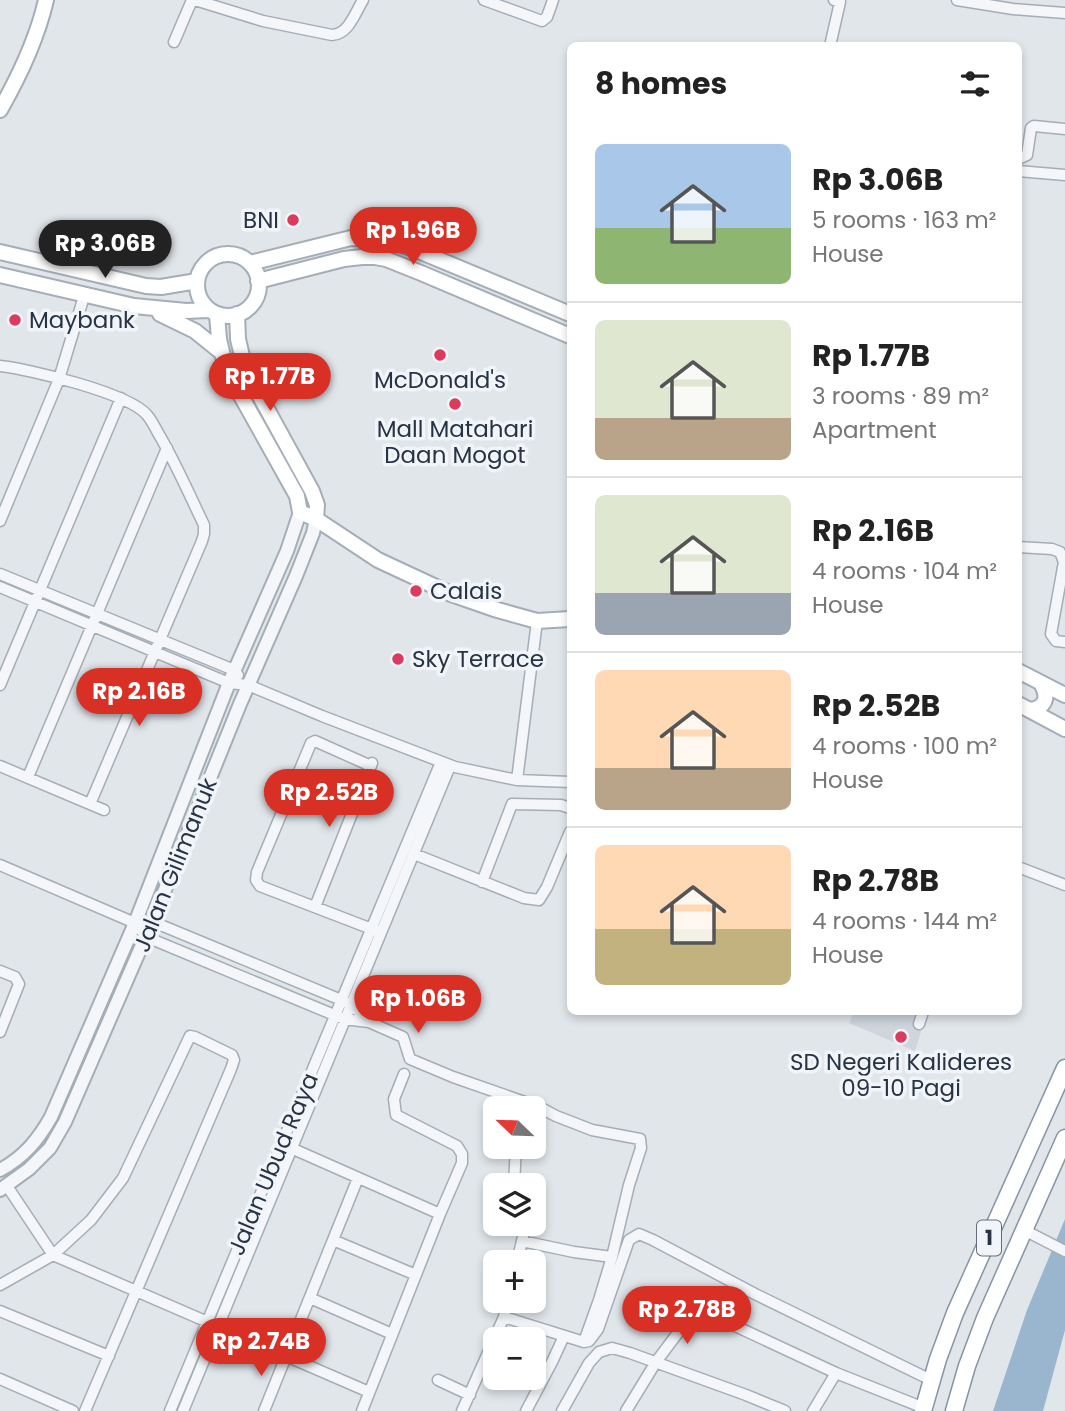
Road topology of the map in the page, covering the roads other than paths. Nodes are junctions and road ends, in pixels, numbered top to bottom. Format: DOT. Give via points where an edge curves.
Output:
graph roads {
  1 [pos="46,0"];
  2 [pos="194,0"];
  3 [pos="363,0"];
  4 [pos="484,0"];
  5 [pos="553,0"];
  6 [pos="957,0"];
  7 [pos="838,1"];
  8 [pos="1065,13"];
  9 [pos="174,42"];
  10 [pos="831,42"];
  11 [pos="0,108"];
  12 [pos="1065,129"];
  13 [pos="1022,157"];
  14 [pos="1022,171"];
  15 [pos="1065,175"];
  16 [pos="0,252"];
  17 [pos="250,263"];
  18 [pos="0,275"];
  19 [pos="197,281"];
  20 [pos="258,281"];
  21 [pos="85,293"];
  22 [pos="134,306"];
  23 [pos="213,312"];
  24 [pos="567,313"];
  25 [pos="237,314"];
  26 [pos="567,334"];
  27 [pos="221,352"];
  28 [pos="0,366"];
  29 [pos="60,379"];
  30 [pos="121,398"];
  31 [pos="167,448"];
  32 [pos="300,512"];
  33 [pos="316,519"];
  34 [pos="0,521"];
  35 [pos="1022,547"];
  36 [pos="0,574"];
  37 [pos="0,587"];
  38 [pos="40,590"];
  39 [pos="35,602"];
  40 [pos="97,614"];
  41 [pos="567,619"];
  42 [pos="537,621"];
  43 [pos="92,625"];
  44 [pos="160,640"];
  45 [pos="1065,642"];
  46 [pos="155,652"];
  47 [pos="1022,673"];
  48 [pos="231,677"];
  49 [pos="0,685"];
  50 [pos="248,685"];
  51 [pos="1042,685"];
  52 [pos="1065,695"];
  53 [pos="1024,707"];
  54 [pos="1065,729"];
  55 [pos="445,764"];
  56 [pos="0,766"];
  57 [pos="28,777"];
  58 [pos="517,780"];
  59 [pos="567,782"];
  60 [pos="90,804"];
  61 [pos="567,807"];
  62 [pos="104,810"];
  63 [pos="567,839"];
  64 [pos="414,854"];
  65 [pos="0,865"];
  66 [pos="1022,869"];
  67 [pos="482,882"];
  68 [pos="1065,885"];
  69 [pos="315,907"];
  70 [pos="135,923"];
  71 [pos="159,925"];
  72 [pos="376,930"];
  73 [pos="153,939"];
  74 [pos="0,971"];
  75 [pos="346,1002"];
  76 [pos="922,1015"];
  77 [pos="340,1017"];
  78 [pos="369,1022"];
  79 [pos="919,1024"];
  80 [pos="0,1032"];
  81 [pos="334,1033"];
  82 [pos="404,1074"];
  83 [pos="1063,1077"];
  84 [pos="503,1096"];
  85 [pos="546,1112"];
  86 [pos="1065,1138"];
  87 [pos="291,1148"];
  88 [pos="0,1170"];
  89 [pos="358,1178"];
  90 [pos="3,1188"];
  91 [pos="440,1214"];
  92 [pos="1031,1233"];
  93 [pos="523,1236"];
  94 [pos="333,1240"];
  95 [pos="522,1241"];
  96 [pos="520,1250"];
  97 [pos="1065,1251"];
  98 [pos="53,1255"];
  99 [pos="612,1257"];
  100 [pos="416,1275"];
  101 [pos="0,1285"];
  102 [pos="136,1291"];
  103 [pos="310,1298"];
  104 [pos="0,1311"];
  105 [pos="505,1313"];
  106 [pos="504,1317"];
  107 [pos="208,1322"];
  108 [pos="219,1327"];
  109 [pos="392,1334"];
  110 [pos="564,1336"];
  111 [pos="584,1342"];
  112 [pos="109,1356"];
  113 [pos="286,1356"];
  114 [pos="656,1362"];
  115 [pos="836,1373"];
  116 [pos="0,1379"];
  117 [pos="438,1380"];
  118 [pos="931,1380"];
  119 [pos="369,1392"];
  120 [pos="470,1395"];
  121 [pos="923,1410"];
  122 [pos="73,1411"];
  123 [pos="85,1411"];
  124 [pos="170,1411"];
  125 [pos="183,1411"];
  126 [pos="264,1411"];
  127 [pos="362,1411"];
  128 [pos="462,1411"];
  129 [pos="526,1411"];
  130 [pos="562,1411"];
  131 [pos="626,1411"];
  132 [pos="785,1411"];
  133 [pos="813,1411"];
  134 [pos="954,1411"];
  1 -- 11 [label="main road" via="20,74"];
  2 -- 3 [label="street" via="263,21 338,35"];
  2 -- 9 [label="street"];
  4 -- 5 [label="street" via="542,20"];
  6 -- 8 [label="street"];
  7 -- 10 [label="street"];
  12 -- 13 [label="street" via="1034,126 1027,155"];
  14 -- 15 [label="street"];
  16 -- 19 [label="main road" via="146,286"];
  17 -- 19 [label="main road" via="235,255 218,256 204,266"];
  17 -- 20 [label="main road"];
  17 -- 24 [label="main road" via="351,238 382,239"];
  18 -- 21 [label="main road"];
  19 -- 23 [label="main road" via="201,302"];
  20 -- 25 [label="main road" via="256,299"];
  20 -- 26 [label="main road" via="344,259 376,257"];
  21 -- 22 [label="main road"];
  21 -- 29 [label="street"];
  22 -- 23 [label="main road"];
  22 -- 27 [label="main road" via="176,321"];
  23 -- 25 [label="main road"];
  23 -- 27 [label="main road"];
  25 -- 33 [label="main road" via="245,369 313,491"];
  27 -- 32 [label="main road" via="229,377 297,496"];
  28 -- 29 [label="street"];
  29 -- 30 [label="street"];
  29 -- 34 [label="street"];
  30 -- 31 [label="street" via="146,413"];
  30 -- 38 [label="street"];
  31 -- 40 [label="street"];
  31 -- 44 [label="street" via="204,525 204,534"];
  32 -- 33 [label="main road"];
  32 -- 48 [label="street, Jalan Gilimanuk"];
  33 -- 42 [label="main road" via="379,560 451,594"];
  33 -- 50 [label="street, Jalan Gilimanuk"];
  35 -- 45 [label="street" via="1060,552 1064,562 1051,634 1056,641"];
  36 -- 38 [label="street"];
  37 -- 39 [label="street"];
  38 -- 39 [label="street"];
  38 -- 40 [label="street"];
  39 -- 43 [label="street"];
  39 -- 49 [label="street"];
  40 -- 43 [label="street"];
  40 -- 44 [label="street"];
  41 -- 42 [label="main road"];
  42 -- 58 [label="street"];
  43 -- 46 [label="street"];
  43 -- 57 [label="street"];
  44 -- 46 [label="street"];
  44 -- 48 [label="street"];
  46 -- 48 [label="street"];
  46 -- 60 [label="street"];
  47 -- 51 [label="main road"];
  48 -- 50 [label="street"];
  48 -- 70 [label="street, Jalan Gilimanuk"];
  50 -- 55 [label="street"];
  50 -- 71 [label="street, Jalan Gilimanuk"];
  51 -- 52 [label="main road"];
  51 -- 53 [label="main road" via="1046,696 1041,707"];
  53 -- 54 [label="main road"];
  55 -- 58 [label="street"];
  55 -- 64 [label="street, Jalan Ubud Raya"];
  55 -- 72 [label="street, Jalan Ubud Raya"];
  56 -- 57 [label="street"];
  57 -- 60 [label="street"];
  58 -- 59 [label="street"];
  60 -- 62 [label="street"];
  61 -- 67 [label="street" via="512,804"];
  63 -- 67 [label="street" via="539,900"];
  64 -- 67 [label="street"];
  64 -- 72 [label="street, Jalan Ubud Raya"];
  65 -- 70 [label="street"];
  66 -- 68 [label="street"];
  69 -- 69 [label="street" via="260,886 256,880 315,741 372,764"];
  69 -- 72 [label="street"];
  70 -- 71 [label="street"];
  70 -- 73 [label="street"];
  70 -- 88 [label="street, Jalan Gilimanuk" via="51,1117 38,1140"];
  71 -- 73 [label="street, Jalan Gilimanuk"];
  71 -- 75 [label="street"];
  72 -- 75 [label="street, Jalan Ubud Raya"];
  73 -- 77 [label="street"];
  73 -- 90 [label="street, Jalan Gilimanuk" via="55,1140 29,1169"];
  74 -- 80 [label="street" via="15,977 19,984"];
  75 -- 77 [label="street, Jalan Ubud Raya"];
  75 -- 78 [label="street"];
  76 -- 79 [label="street"];
  77 -- 78 [label="street"];
  77 -- 81 [label="street, Jalan Ubud Raya"];
  78 -- 84 [label="street" via="403,1037 410,1059"];
  81 -- 87 [label="street, Jalan Ubud Raya"];
  81 -- 107 [label="street, Jalan Ubud Raya"];
  82 -- 91 [label="street" via="394,1099 396,1115 457,1146 462,1154"];
  83 -- 118 [label="highway, 1" via="955,1312"];
  85 -- 99 [label="street" via="592,1130 640,1139 642,1148"];
  86 -- 92 [label="highway, 1"];
  87 -- 89 [label="street"];
  87 -- 108 [label="street, Jalan Ubud Raya"];
  89 -- 91 [label="street"];
  89 -- 94 [label="street"];
  90 -- 98 [label="street"];
  91 -- 100 [label="street"];
  92 -- 97 [label="street"];
  92 -- 134 [label="highway, 1" via="975,1343"];
  93 -- 95 [label="street"];
  94 -- 100 [label="street"];
  94 -- 103 [label="street"];
  95 -- 96 [label="street"];
  95 -- 99 [label="street"];
  98 -- 101 [label="street"];
  98 -- 102 [label="street"];
  98 -- 102 [label="street" via="91,1220 123,1178 190,1037 195,1037 234,1060"];
  99 -- 111 [label="street"];
  100 -- 109 [label="street"];
  102 -- 107 [label="street"];
  102 -- 112 [label="street"];
  103 -- 109 [label="street"];
  103 -- 113 [label="street"];
  104 -- 112 [label="street"];
  105 -- 106 [label="street"];
  106 -- 110 [label="street"];
  106 -- 120 [label="street"];
  107 -- 108 [label="street"];
  107 -- 124 [label="street, Jalan Ubud Raya"];
  108 -- 113 [label="street"];
  108 -- 125 [label="street, Jalan Ubud Raya"];
  109 -- 119 [label="street"];
  110 -- 111 [label="street"];
  110 -- 129 [label="street"];
  111 -- 118 [label="street" via="598,1329 629,1240 639,1234"];
  112 -- 123 [label="street"];
  113 -- 119 [label="street"];
  113 -- 126 [label="street"];
  114 -- 115 [label="street" via="698,1310"];
  114 -- 130 [label="street" via="612,1348 598,1352"];
  114 -- 131 [label="street"];
  114 -- 132 [label="street"];
  115 -- 121 [label="street"];
  115 -- 133 [label="street"];
  116 -- 122 [label="street"];
  117 -- 120 [label="street"];
  118 -- 121 [label="highway, 1"];
  119 -- 127 [label="street"];
  120 -- 128 [label="street"];
}
